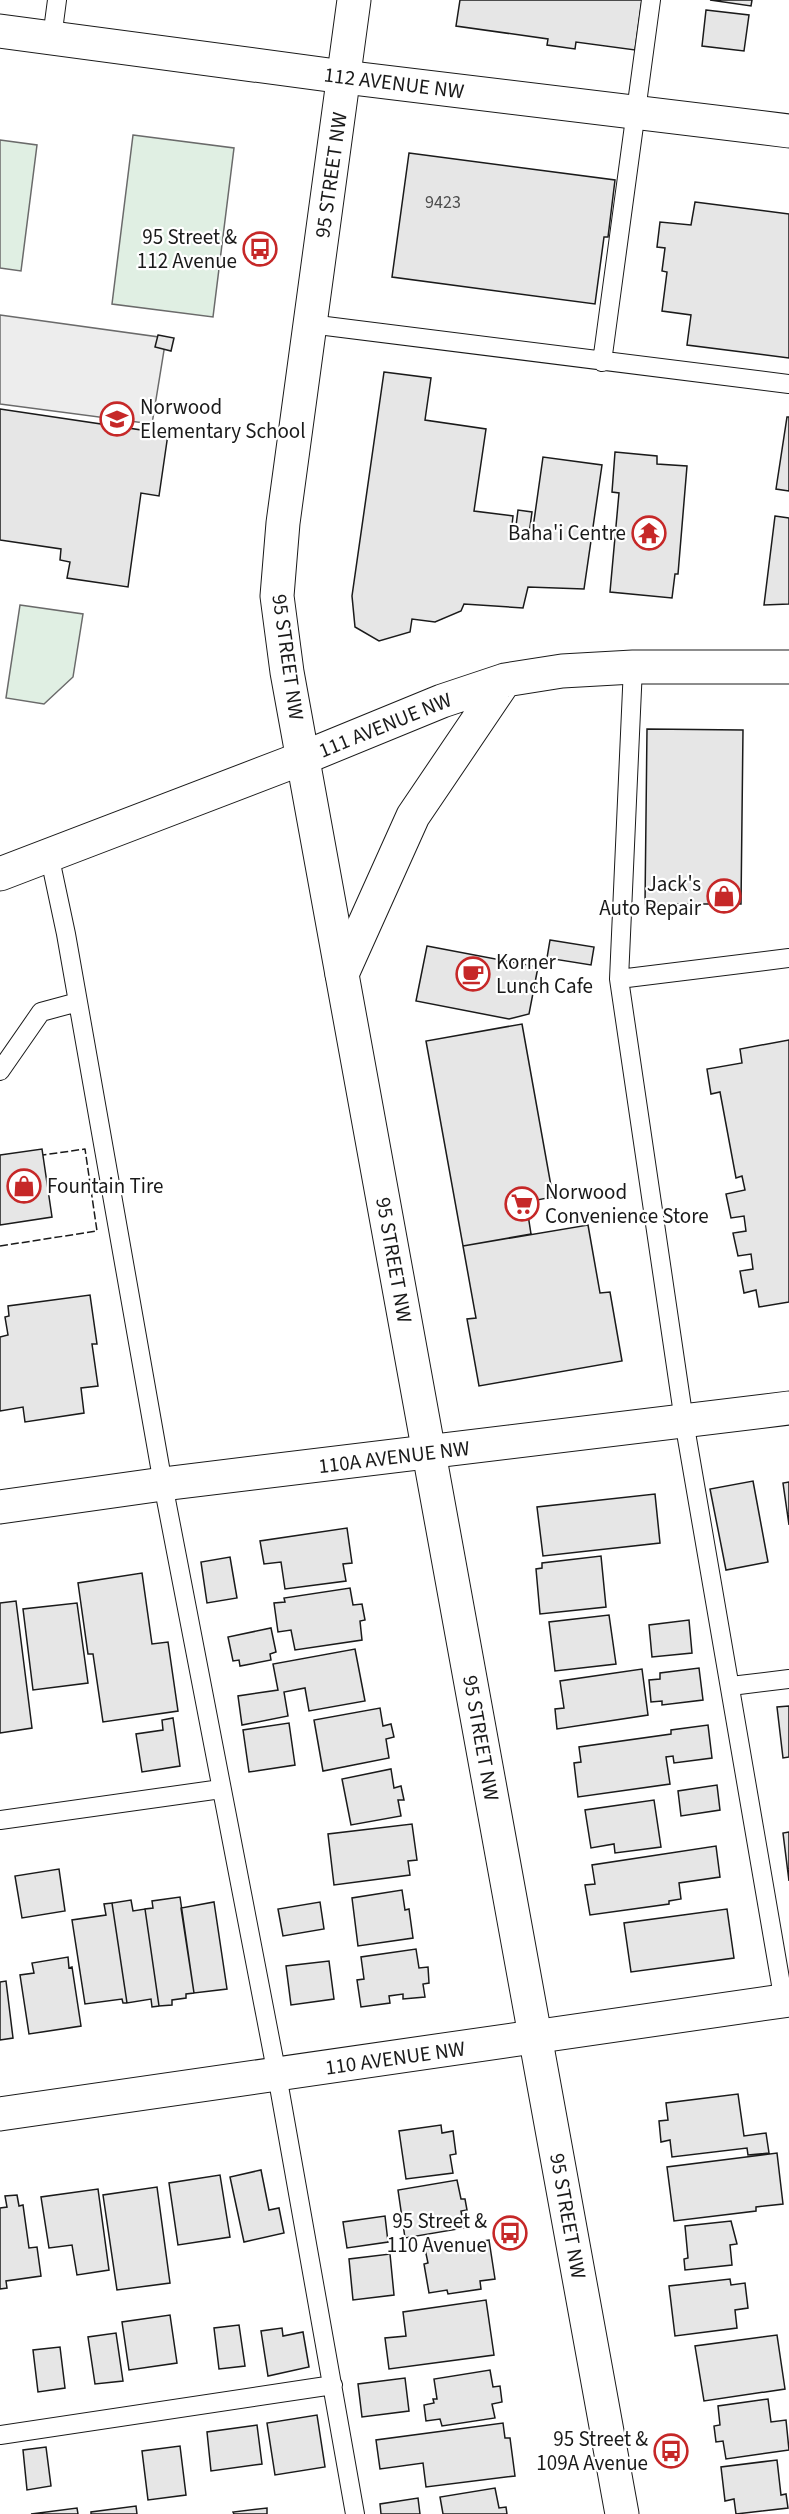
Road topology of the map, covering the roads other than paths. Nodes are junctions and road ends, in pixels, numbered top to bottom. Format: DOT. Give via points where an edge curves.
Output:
graph roads {
  1 [pos="57,0"];
  2 [pos="354,0"];
  3 [pos="651,0"];
  4 [pos="0,31"];
  5 [pos="52,38"];
  6 [pos="344,77"];
  7 [pos="636,111"];
  8 [pos="789,131"];
  9 [pos="310,324"];
  10 [pos="602,363"];
  11 [pos="789,384"];
  12 [pos="633,666"];
  13 [pos="789,667"];
  14 [pos="505,680"];
  15 [pos="303,758"];
  16 [pos="50,854"];
  17 [pos="0,874"];
  18 [pos="789,958"];
  19 [pos="342,974"];
  20 [pos="619,979"];
  21 [pos="78,1002"];
  22 [pos="0,1071"];
  23 [pos="789,1408"];
  24 [pos="684,1421"];
  25 [pos="429,1453"];
  26 [pos="163,1484"];
  27 [pos="0,1507"];
  28 [pos="789,1678"];
  29 [pos="731,1686"];
  30 [pos="221,1789"];
  31 [pos="0,1820"];
  32 [pos="787,2001"];
  33 [pos="536,2038"];
  34 [pos="277,2075"];
  35 [pos="0,2114"];
  36 [pos="333,2385"];
  37 [pos="0,2435"];
  38 [pos="355,2514"];
  39 [pos="622,2514"];
  1 -- 5 [label="lane"];
  2 -- 6 [label="street, 95 STREET NW"];
  3 -- 7 [label="lane"];
  4 -- 5 [label="street, 112 AVENUE NW"];
  5 -- 6 [label="street, 112 AVENUE NW"];
  6 -- 7 [label="street, 112 AVENUE NW"];
  6 -- 9 [label="street, 95 STREET NW"];
  7 -- 8 [label="street, 112 AVENUE NW"];
  7 -- 10 [label="lane"];
  9 -- 10 [label="lane"];
  9 -- 15 [label="street, 95 STREET NW" via="277,596"];
  10 -- 11 [label="lane"];
  12 -- 13 [label="street, 111 AVENUE NW"];
  12 -- 14 [label="street, 111 AVENUE NW"];
  12 -- 20 [label="lane"];
  14 -- 15 [label="street, 111 AVENUE NW" via="442,701"];
  14 -- 19 [label="street" via="413,816"];
  15 -- 16 [label="street, 111 AVENUE NW"];
  15 -- 19 [label="street, 95 STREET NW"];
  16 -- 17 [label="street, 111 AVENUE NW"];
  16 -- 21 [label="lane"];
  18 -- 20 [label="lane"];
  19 -- 25 [label="street, 95 STREET NW"];
  20 -- 24 [label="lane"];
  21 -- 22 [label="lane" via="40,1012"];
  21 -- 26 [label="lane"];
  23 -- 24 [label="street, 110A AVENUE NW"];
  24 -- 25 [label="street, 110A AVENUE NW"];
  24 -- 29 [label="lane"];
  25 -- 26 [label="street, 110A AVENUE NW"];
  25 -- 33 [label="street, 95 STREET NW"];
  26 -- 27 [label="street, 110A AVENUE NW"];
  26 -- 30 [label="lane"];
  28 -- 29 [label="lane"];
  29 -- 32 [label="lane"];
  30 -- 31 [label="lane"];
  30 -- 34 [label="lane"];
  32 -- 33 [label="street, 110 AVENUE NW"];
  33 -- 34 [label="street, 110 AVENUE NW"];
  33 -- 39 [label="street, 95 STREET NW"];
  34 -- 35 [label="street, 110 AVENUE NW"];
  34 -- 36 [label="lane"];
  36 -- 37 [label="lane"];
  36 -- 38 [label="lane"];
}
